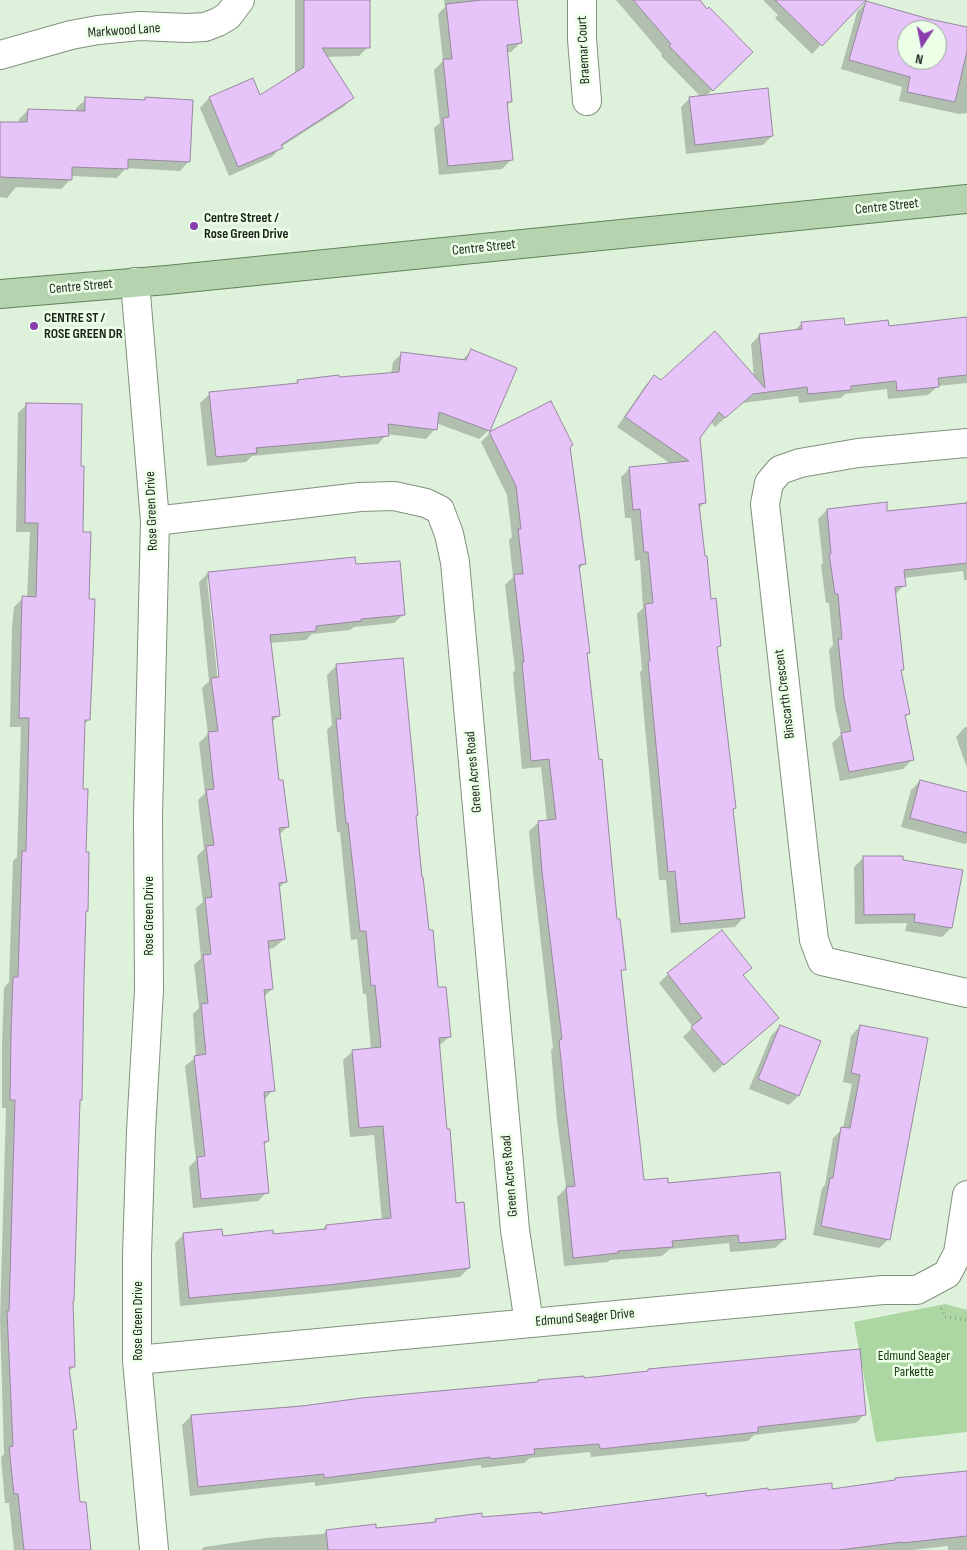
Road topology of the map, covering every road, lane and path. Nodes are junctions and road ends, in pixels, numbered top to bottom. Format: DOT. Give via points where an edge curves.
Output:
graph roads {
  1 [pos="240,0"];
  2 [pos="582,0"];
  3 [pos="0,55"];
  4 [pos="588,101"];
  5 [pos="967,199"];
  6 [pos="135,282"];
  7 [pos="0,294"];
  8 [pos="967,443"];
  9 [pos="155,521"];
  10 [pos="967,993"];
  11 [pos="967,1194"];
  12 [pos="941,1308"];
  13 [pos="967,1320"];
  14 [pos="529,1323"];
  15 [pos="137,1360"];
  16 [pos="154,1550"];
  1 -- 3 [label="street, Markwood Lane" via="228,16 205,27 140,26 98,30"];
  2 -- 4 [label="street, Braemar Court"];
  5 -- 6 [label="main road, Centre Street"];
  6 -- 7 [label="main road, Centre Street"];
  6 -- 9 [label="street, Rose Green Drive"];
  8 -- 10 [label="street, Binscarth Crescent" via="858,453 800,463 780,470 769,482 765,504 814,940 822,961"];
  9 -- 14 [label="street, Green Acres Road" via="360,497 394,496 426,503 440,510 450,534 455,562 514,1220"];
  9 -- 15 [label="street, Rose Green Drive" via="148,806 149,990 140,1150"];
  11 -- 14 [label="street, Edmund Seager Drive" via="958,1253 947,1274 917,1290 883,1290"];
  12 -- 13 [label="path" via="945,1317"];
  14 -- 15 [label="street, Edmund Seager Drive"];
  15 -- 16 [label="street, Rose Green Drive"];
}
